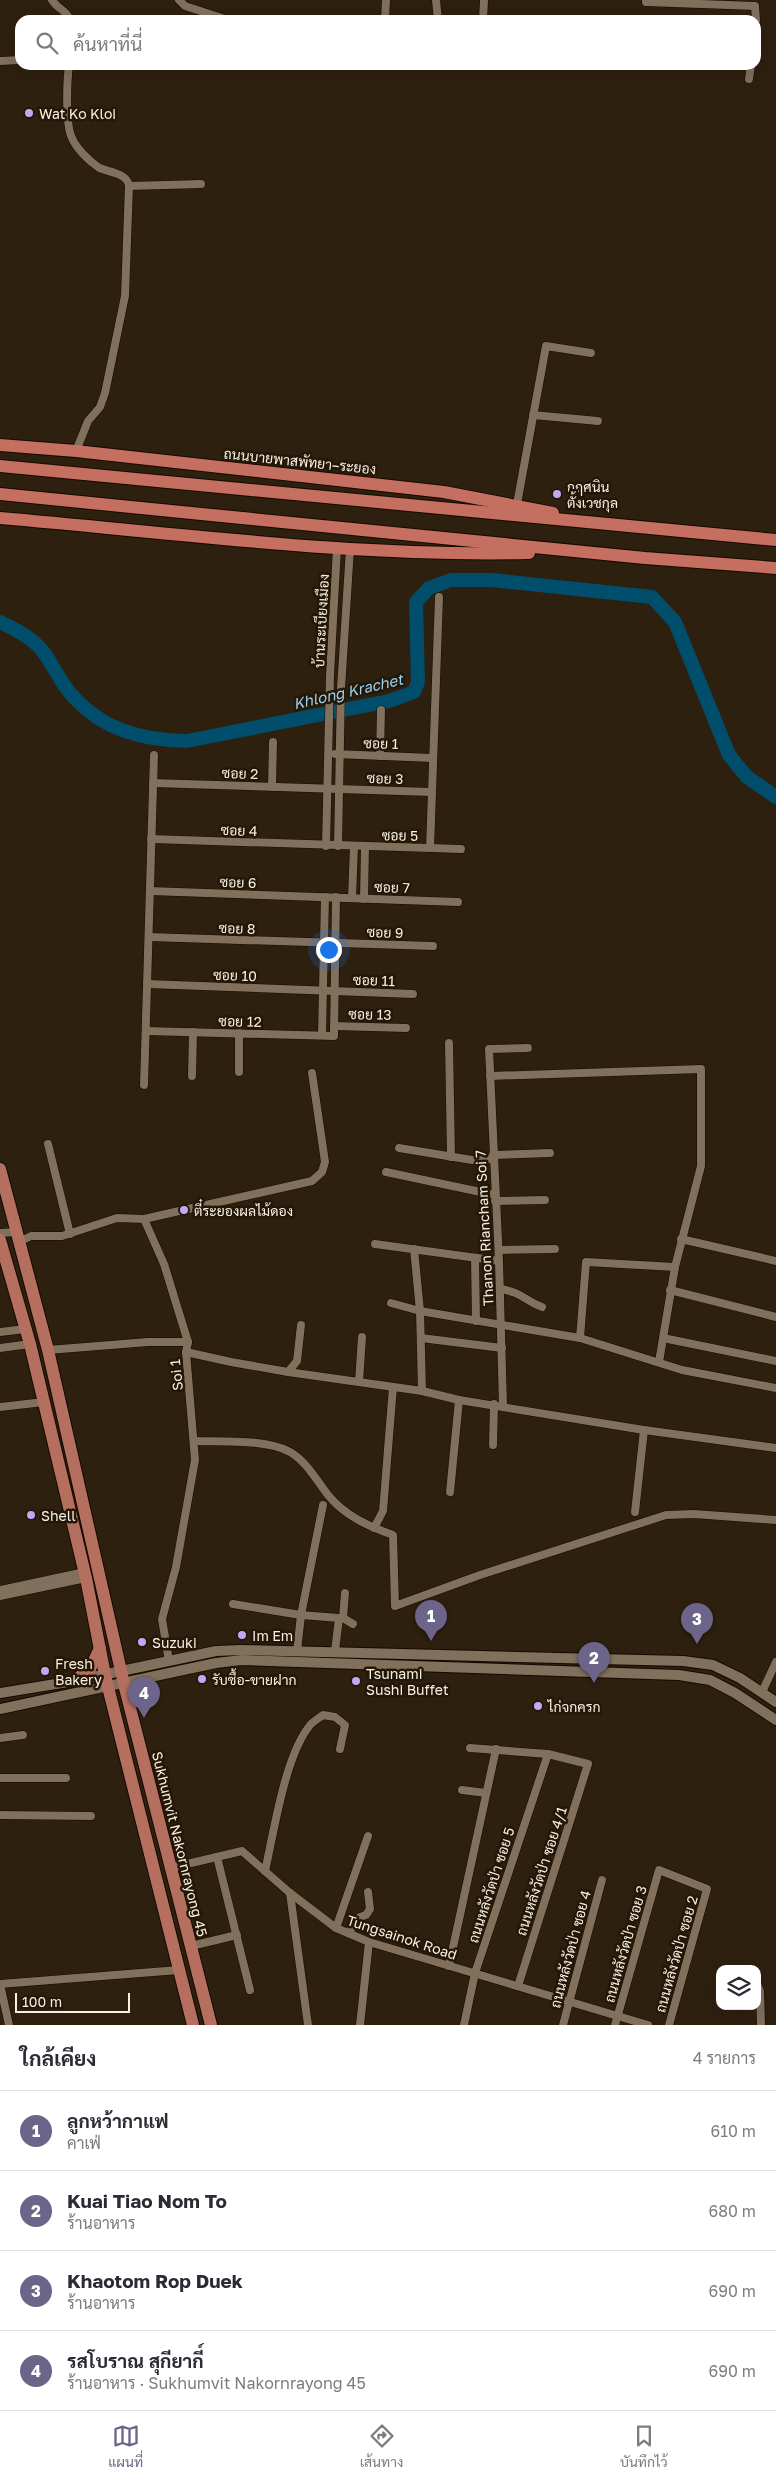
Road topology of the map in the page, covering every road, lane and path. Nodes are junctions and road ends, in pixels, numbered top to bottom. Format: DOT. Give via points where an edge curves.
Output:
graph roads {
  1 [pos="52,0"];
  2 [pos="179,0"];
  3 [pos="386,0"];
  4 [pos="436,0"];
  5 [pos="484,0"];
  6 [pos="646,0"];
  7 [pos="68,15"];
  8 [pos="213,15"];
  9 [pos="385,15"];
  10 [pos="438,15"];
  11 [pos="483,15"];
  12 [pos="756,15"];
  13 [pos="15,60"];
  14 [pos="0,61"];
  15 [pos="69,70"];
  16 [pos="750,70"];
  17 [pos="749,79"];
  18 [pos="201,184"];
  19 [pos="129,186"];
  20 [pos="591,352"];
  21 [pos="534,415"];
  22 [pos="598,421"];
  23 [pos="0,445"];
  24 [pos="15,447"];
  25 [pos="0,451"];
  26 [pos="76,451"];
  27 [pos="0,466"];
  28 [pos="0,494"];
  29 [pos="516,504"];
  30 [pos="2,517"];
  31 [pos="595,523"];
  32 [pos="776,540"];
  33 [pos="344,548"];
  34 [pos="579,552"];
  35 [pos="776,568"];
  36 [pos="439,597"];
  37 [pos="330,675"];
  38 [pos="341,675"];
  39 [pos="329,709"];
  40 [pos="340,709"];
  41 [pos="381,710"];
  42 [pos="273,742"];
  43 [pos="328,754"];
  44 [pos="340,754"];
  45 [pos="154,755"];
  46 [pos="380,756"];
  47 [pos="432,758"];
  48 [pos="153,783"];
  49 [pos="272,787"];
  50 [pos="327,788"];
  51 [pos="339,789"];
  52 [pos="431,792"];
  53 [pos="151,839"];
  54 [pos="326,846"];
  55 [pos="338,846"];
  56 [pos="354,846"];
  57 [pos="365,846"];
  58 [pos="430,848"];
  59 [pos="462,849"];
  60 [pos="150,891"];
  61 [pos="325,897"];
  62 [pos="336,897"];
  63 [pos="352,898"];
  64 [pos="364,898"];
  65 [pos="458,902"];
  66 [pos="149,937"];
  67 [pos="324,943"];
  68 [pos="335,943"];
  69 [pos="433,946"];
  70 [pos="147,984"];
  71 [pos="323,990"];
  72 [pos="334,991"];
  73 [pos="414,994"];
  74 [pos="334,1026"];
  75 [pos="406,1028"];
  76 [pos="146,1031"];
  77 [pos="193,1032"];
  78 [pos="239,1034"];
  79 [pos="322,1035"];
  80 [pos="449,1043"];
  81 [pos="528,1048"];
  82 [pos="239,1072"];
  83 [pos="312,1073"];
  84 [pos="192,1076"];
  85 [pos="490,1076"];
  86 [pos="144,1086"];
  87 [pos="48,1144"];
  88 [pos="399,1148"];
  89 [pos="550,1153"];
  90 [pos="451,1157"];
  91 [pos="493,1157"];
  92 [pos="0,1169"];
  93 [pos="386,1172"];
  94 [pos="495,1198"];
  95 [pos="545,1200"];
  96 [pos="144,1219"];
  97 [pos="0,1233"];
  98 [pos="70,1234"];
  99 [pos="17,1237"];
  100 [pos="681,1238"];
  101 [pos="0,1240"];
  102 [pos="375,1244"];
  103 [pos="414,1249"];
  104 [pos="499,1250"];
  105 [pos="554,1250"];
  106 [pos="475,1259"];
  107 [pos="499,1261"];
  108 [pos="776,1261"];
  109 [pos="674,1267"];
  110 [pos="500,1289"];
  111 [pos="670,1290"];
  112 [pos="391,1303"];
  113 [pos="542,1307"];
  114 [pos="420,1310"];
  115 [pos="776,1317"];
  116 [pos="476,1321"];
  117 [pos="502,1324"];
  118 [pos="301,1325"];
  119 [pos="26,1328"];
  120 [pos="0,1332"];
  121 [pos="362,1337"];
  122 [pos="422,1338"];
  123 [pos="580,1338"];
  124 [pos="663,1338"];
  125 [pos="188,1342"];
  126 [pos="30,1344"];
  127 [pos="0,1348"];
  128 [pos="502,1348"];
  129 [pos="48,1350"];
  130 [pos="186,1352"];
  131 [pos="776,1361"];
  132 [pos="659,1362"];
  133 [pos="288,1372"];
  134 [pos="359,1382"];
  135 [pos="392,1387"];
  136 [pos="776,1388"];
  137 [pos="422,1391"];
  138 [pos="459,1400"];
  139 [pos="44,1402"];
  140 [pos="494,1404"];
  141 [pos="503,1406"];
  142 [pos="0,1407"];
  143 [pos="644,1430"];
  144 [pos="195,1441"];
  145 [pos="493,1445"];
  146 [pos="776,1448"];
  147 [pos="450,1492"];
  148 [pos="323,1505"];
  149 [pos="635,1512"];
  150 [pos="776,1520"];
  151 [pos="374,1528"];
  152 [pos="85,1575"];
  153 [pos="0,1590"];
  154 [pos="346,1593"];
  155 [pos="0,1596"];
  156 [pos="233,1604"];
  157 [pos="301,1615"];
  158 [pos="341,1618"];
  159 [pos="352,1624"];
  160 [pos="100,1647"];
  161 [pos="297,1651"];
  162 [pos="335,1651"];
  163 [pos="478,1654"];
  164 [pos="169,1661"];
  165 [pos="776,1662"];
  166 [pos="477,1668"];
  167 [pos="120,1670"];
  168 [pos="74,1681"];
  169 [pos="107,1681"];
  170 [pos="124,1684"];
  171 [pos="762,1692"];
  172 [pos="0,1693"];
  173 [pos="776,1702"];
  174 [pos="0,1709"];
  175 [pos="776,1720"];
  176 [pos="23,1735"];
  177 [pos="0,1738"];
  178 [pos="470,1748"];
  179 [pos="340,1749"];
  180 [pos="496,1749"];
  181 [pos="548,1754"];
  182 [pos="0,1778"];
  183 [pos="66,1778"];
  184 [pos="462,1790"];
  185 [pos="486,1793"];
  186 [pos="0,1815"];
  187 [pos="91,1816"];
  188 [pos="368,1836"];
  189 [pos="217,1856"];
  190 [pos="170,1868"];
  191 [pos="265,1871"];
  192 [pos="602,1880"];
  193 [pos="707,1889"];
  194 [pos="368,1892"];
  195 [pos="290,1893"];
  196 [pos="336,1928"];
  197 [pos="348,1933"];
  198 [pos="237,1935"];
  199 [pos="369,1942"];
  200 [pos="190,1946"];
  201 [pos="449,1966"];
  202 [pos="180,1970"];
  203 [pos="474,1973"];
  204 [pos="0,1984"];
  205 [pos="518,1986"];
  206 [pos="250,1990"];
  207 [pos="569,2002"];
  208 [pos="761,2010"];
  209 [pos="618,2016"];
  210 [pos="9,2025"];
  211 [pos="193,2025"];
  212 [pos="211,2025"];
  213 [pos="308,2025"];
  214 [pos="360,2025"];
  215 [pos="464,2025"];
  216 [pos="563,2025"];
  217 [pos="615,2025"];
  218 [pos="648,2025"];
  219 [pos="669,2025"];
  220 [pos="761,2025"];
  1 -- 7 [label="street"];
  2 -- 8 [label="street" via="185,6"];
  3 -- 9 [label="street"];
  4 -- 10 [label="street"];
  5 -- 11 [label="street"];
  6 -- 12 [label="street" via="755,6"];
  13 -- 14 [label="street"];
  15 -- 19 [label="street" via="69,128 72,139 94,164 122,175"];
  16 -- 17 [label="street"];
  18 -- 19 [label="street"];
  19 -- 26 [label="street" via="123,305 105,393 100,407 88,421"];
  20 -- 21 [label="street" via="546,346"];
  21 -- 22 [label="street"];
  21 -- 29 [label="street"];
  23 -- 24 [label="highway, ถนนบายพาสพัทยา–ระยอง"];
  24 -- 25 [label="highway"];
  24 -- 26 [label="highway, ถนนบายพาสพัทยา–ระยอง"];
  26 -- 29 [label="highway, ถนนบายพาสพัทยา–ระยอง" via="444,492"];
  27 -- 31 [label="highway, ถนนบายพาสพัทยา–ระยอง"];
  28 -- 34 [label="highway"];
  29 -- 31 [label="highway, ถนนบายพาสพัทยา–ระยอง"];
  30 -- 33 [label="highway" via="110,530"];
  31 -- 32 [label="highway, ถนนบายพาสพัทยา–ระยอง"];
  33 -- 34 [label="highway" via="497,554"];
  33 -- 37 [label="street, บ้านระเบียงเมือง"];
  33 -- 38 [label="street, บ้านระเบียงเมือง"];
  34 -- 35 [label="highway"];
  36 -- 47 [label="street"];
  37 -- 38 [label="street"];
  37 -- 39 [label="street, บ้านระเบียงเมือง"];
  38 -- 40 [label="street, บ้านระเบียงเมือง"];
  39 -- 40 [label="street"];
  39 -- 43 [label="street, บ้านระเบียงเมือง"];
  40 -- 44 [label="street, บ้านระเบียงเมือง"];
  41 -- 46 [label="street"];
  42 -- 49 [label="street"];
  43 -- 44 [label="street, ซอย 1"];
  43 -- 50 [label="street, บ้านระเบียงเมือง"];
  44 -- 46 [label="street, ซอย 1"];
  44 -- 51 [label="street, บ้านระเบียงเมือง"];
  45 -- 48 [label="street"];
  46 -- 47 [label="street, ซอย 1"];
  47 -- 52 [label="street"];
  48 -- 49 [label="street, ซอย 2"];
  48 -- 53 [label="street"];
  49 -- 50 [label="street, ซอย 2"];
  50 -- 51 [label="street, ซอย 2"];
  50 -- 54 [label="street, บ้านระเบียงเมือง"];
  51 -- 52 [label="street, ซอย 3"];
  51 -- 55 [label="street, บ้านระเบียงเมือง"];
  52 -- 58 [label="street"];
  53 -- 54 [label="street, ซอย 4"];
  53 -- 60 [label="street"];
  54 -- 55 [label="street, ซอย 4"];
  55 -- 56 [label="street, ซอย 5"];
  56 -- 57 [label="street, ซอย 5"];
  56 -- 63 [label="street"];
  57 -- 58 [label="street, ซอย 5"];
  57 -- 64 [label="street"];
  58 -- 59 [label="street, ซอย 5"];
  60 -- 61 [label="street, ซอย 6"];
  60 -- 66 [label="street"];
  61 -- 62 [label="street, ซอย 7"];
  61 -- 67 [label="street"];
  62 -- 63 [label="street, ซอย 7"];
  62 -- 68 [label="street"];
  63 -- 64 [label="street, ซอย 7"];
  64 -- 65 [label="street, ซอย 7"];
  66 -- 67 [label="street, ซอย 8"];
  66 -- 70 [label="street"];
  67 -- 68 [label="street, ซอย 8"];
  67 -- 71 [label="street"];
  68 -- 69 [label="street, ซอย 9"];
  68 -- 72 [label="street"];
  70 -- 71 [label="street, ซอย 10"];
  70 -- 76 [label="street"];
  71 -- 72 [label="street, ซอย 10"];
  71 -- 79 [label="street"];
  72 -- 73 [label="street, ซอย 11"];
  72 -- 74 [label="street"];
  74 -- 75 [label="street, ซอย 13"];
  74 -- 79 [label="street, ซอย 12" via="334,1036"];
  76 -- 77 [label="street, ซอย 12"];
  76 -- 86 [label="street"];
  77 -- 78 [label="street, ซอย 12"];
  77 -- 84 [label="street"];
  78 -- 79 [label="street, ซอย 12"];
  78 -- 82 [label="street"];
  80 -- 90 [label="street"];
  81 -- 85 [label="street, Thanon Riancham Soi 7" via="489,1049"];
  83 -- 96 [label="street" via="325,1162 322,1172 312,1181"];
  85 -- 91 [label="street, Thanon Riancham Soi 7"];
  85 -- 100 [label="street" via="701,1069 701,1166"];
  87 -- 98 [label="street"];
  88 -- 90 [label="street"];
  89 -- 91 [label="street"];
  90 -- 91 [label="street" via="472,1160"];
  91 -- 94 [label="street, Thanon Riancham Soi 7"];
  92 -- 99 [label="main road, Sukhumvit Nakornrayong 45"];
  93 -- 94 [label="street"];
  94 -- 95 [label="street"];
  94 -- 104 [label="street, Thanon Riancham Soi 7"];
  96 -- 98 [label="street" via="116,1218"];
  96 -- 125 [label="street, Soi 1" via="164,1264"];
  97 -- 99 [label="street"];
  98 -- 99 [label="street"];
  99 -- 129 [label="main road, Sukhumvit Nakornrayong 45"];
  100 -- 108 [label="street"];
  100 -- 109 [label="street"];
  101 -- 119 [label="main road"];
  102 -- 103 [label="street"];
  103 -- 106 [label="street"];
  103 -- 114 [label="street"];
  104 -- 105 [label="street"];
  104 -- 107 [label="street, Thanon Riancham Soi 7"];
  106 -- 107 [label="street"];
  106 -- 116 [label="street"];
  107 -- 110 [label="street, Thanon Riancham Soi 7"];
  109 -- 111 [label="street"];
  109 -- 123 [label="street" via="586,1262"];
  110 -- 113 [label="street" via="520,1293 531,1303"];
  110 -- 117 [label="street, Thanon Riancham Soi 7"];
  111 -- 115 [label="street"];
  111 -- 124 [label="street"];
  112 -- 114 [label="street"];
  114 -- 116 [label="street"];
  114 -- 122 [label="street"];
  116 -- 117 [label="street"];
  117 -- 123 [label="street"];
  117 -- 128 [label="street, Thanon Riancham Soi 7"];
  118 -- 133 [label="street" via="297,1361"];
  119 -- 120 [label="street"];
  119 -- 126 [label="main road"];
  121 -- 134 [label="street"];
  122 -- 128 [label="street"];
  122 -- 137 [label="street"];
  123 -- 132 [label="street"];
  124 -- 131 [label="street"];
  124 -- 132 [label="street"];
  125 -- 129 [label="street"];
  125 -- 130 [label="street, Soi 1"];
  126 -- 127 [label="street"];
  126 -- 139 [label="main road"];
  128 -- 141 [label="street, Thanon Riancham Soi 7"];
  129 -- 167 [label="main road, Sukhumvit Nakornrayong 45"];
  130 -- 133 [label="street"];
  130 -- 144 [label="street, Soi 1"];
  132 -- 136 [label="street" via="682,1370"];
  133 -- 134 [label="street"];
  134 -- 135 [label="street"];
  135 -- 137 [label="street"];
  135 -- 151 [label="street" via="383,1511"];
  137 -- 138 [label="street"];
  138 -- 140 [label="street"];
  138 -- 147 [label="street"];
  139 -- 142 [label="street"];
  139 -- 152 [label="main road"];
  140 -- 141 [label="street"];
  140 -- 145 [label="street"];
  141 -- 143 [label="street"];
  143 -- 146 [label="street"];
  143 -- 149 [label="street"];
  144 -- 151 [label="street" via="259,1445 291,1452 343,1510"];
  144 -- 164 [label="street, Soi 1" via="195,1460 176,1567 162,1618"];
  148 -- 157 [label="street"];
  150 -- 151 [label="street" via="666,1515 395,1606 393,1535"];
  152 -- 153 [label="street"];
  152 -- 155 [label="street"];
  152 -- 160 [label="main road"];
  154 -- 158 [label="street"];
  156 -- 157 [label="street"];
  157 -- 158 [label="street"];
  157 -- 161 [label="street"];
  158 -- 159 [label="street"];
  158 -- 162 [label="street"];
  160 -- 168 [label="main road" via="90,1669"];
  160 -- 169 [label="main road"];
  161 -- 162 [label="street"];
  161 -- 164 [label="street" via="216,1651"];
  162 -- 163 [label="street"];
  163 -- 166 [label="street"];
  163 -- 171 [label="street" via="713,1665"];
  164 -- 167 [label="street"];
  165 -- 171 [label="street"];
  166 -- 170 [label="street" via="242,1660"];
  166 -- 175 [label="street" via="679,1675 710,1680"];
  167 -- 169 [label="street"];
  167 -- 170 [label="main road, Sukhumvit Nakornrayong 45"];
  168 -- 169 [label="street"];
  168 -- 172 [label="street"];
  169 -- 170 [label="street"];
  169 -- 174 [label="street"];
  169 -- 202 [label="main road"];
  170 -- 190 [label="main road, Sukhumvit Nakornrayong 45"];
  171 -- 173 [label="street"];
  176 -- 177 [label="street"];
  178 -- 180 [label="street"];
  179 -- 191 [label="street" via="345,1725 335,1717 323,1715 311,1724 295,1753 284,1787"];
  180 -- 181 [label="street"];
  180 -- 185 [label="street"];
  181 -- 203 [label="street, ถนนหลังวัดป่า ซอย 5"];
  181 -- 205 [label="street, ถนนหลังวัดป่า ซอย 4/1" via="588,1764"];
  182 -- 183 [label="street"];
  184 -- 185 [label="street"];
  185 -- 201 [label="street"];
  186 -- 187 [label="street"];
  188 -- 196 [label="street"];
  189 -- 190 [label="street, Tungsainok Road"];
  189 -- 191 [label="street, Tungsainok Road" via="242,1851"];
  189 -- 198 [label="street"];
  190 -- 200 [label="main road, Sukhumvit Nakornrayong 45"];
  191 -- 195 [label="street, Tungsainok Road"];
  192 -- 207 [label="street, ถนนหลังวัดป่า ซอย 4"];
  193 -- 209 [label="street, ถนนหลังวัดป่า ซอย 3" via="659,1870"];
  193 -- 219 [label="street, ถนนหลังวัดป่า ซอย 2"];
  194 -- 197 [label="street" via="370,1909 366,1915 360,1916"];
  195 -- 196 [label="street, Tungsainok Road"];
  195 -- 213 [label="street"];
  196 -- 197 [label="street, Tungsainok Road"];
  197 -- 199 [label="street, Tungsainok Road"];
  198 -- 200 [label="street"];
  198 -- 206 [label="street"];
  199 -- 201 [label="street, Tungsainok Road"];
  199 -- 214 [label="street"];
  200 -- 212 [label="main road, Sukhumvit Nakornrayong 45"];
  201 -- 203 [label="street, Tungsainok Road"];
  202 -- 204 [label="street"];
  202 -- 211 [label="main road"];
  203 -- 205 [label="street, Tungsainok Road"];
  203 -- 215 [label="street, ถนนหลังวัดป่า ซอย 5"];
  204 -- 210 [label="street"];
  205 -- 207 [label="street, Tungsainok Road"];
  207 -- 209 [label="street, Tungsainok Road"];
  207 -- 216 [label="street, ถนนหลังวัดป่า ซอย 4"];
  208 -- 220 [label="street"];
  209 -- 217 [label="street, ถนนหลังวัดป่า ซอย 3"];
  209 -- 218 [label="street, Tungsainok Road"];
}
